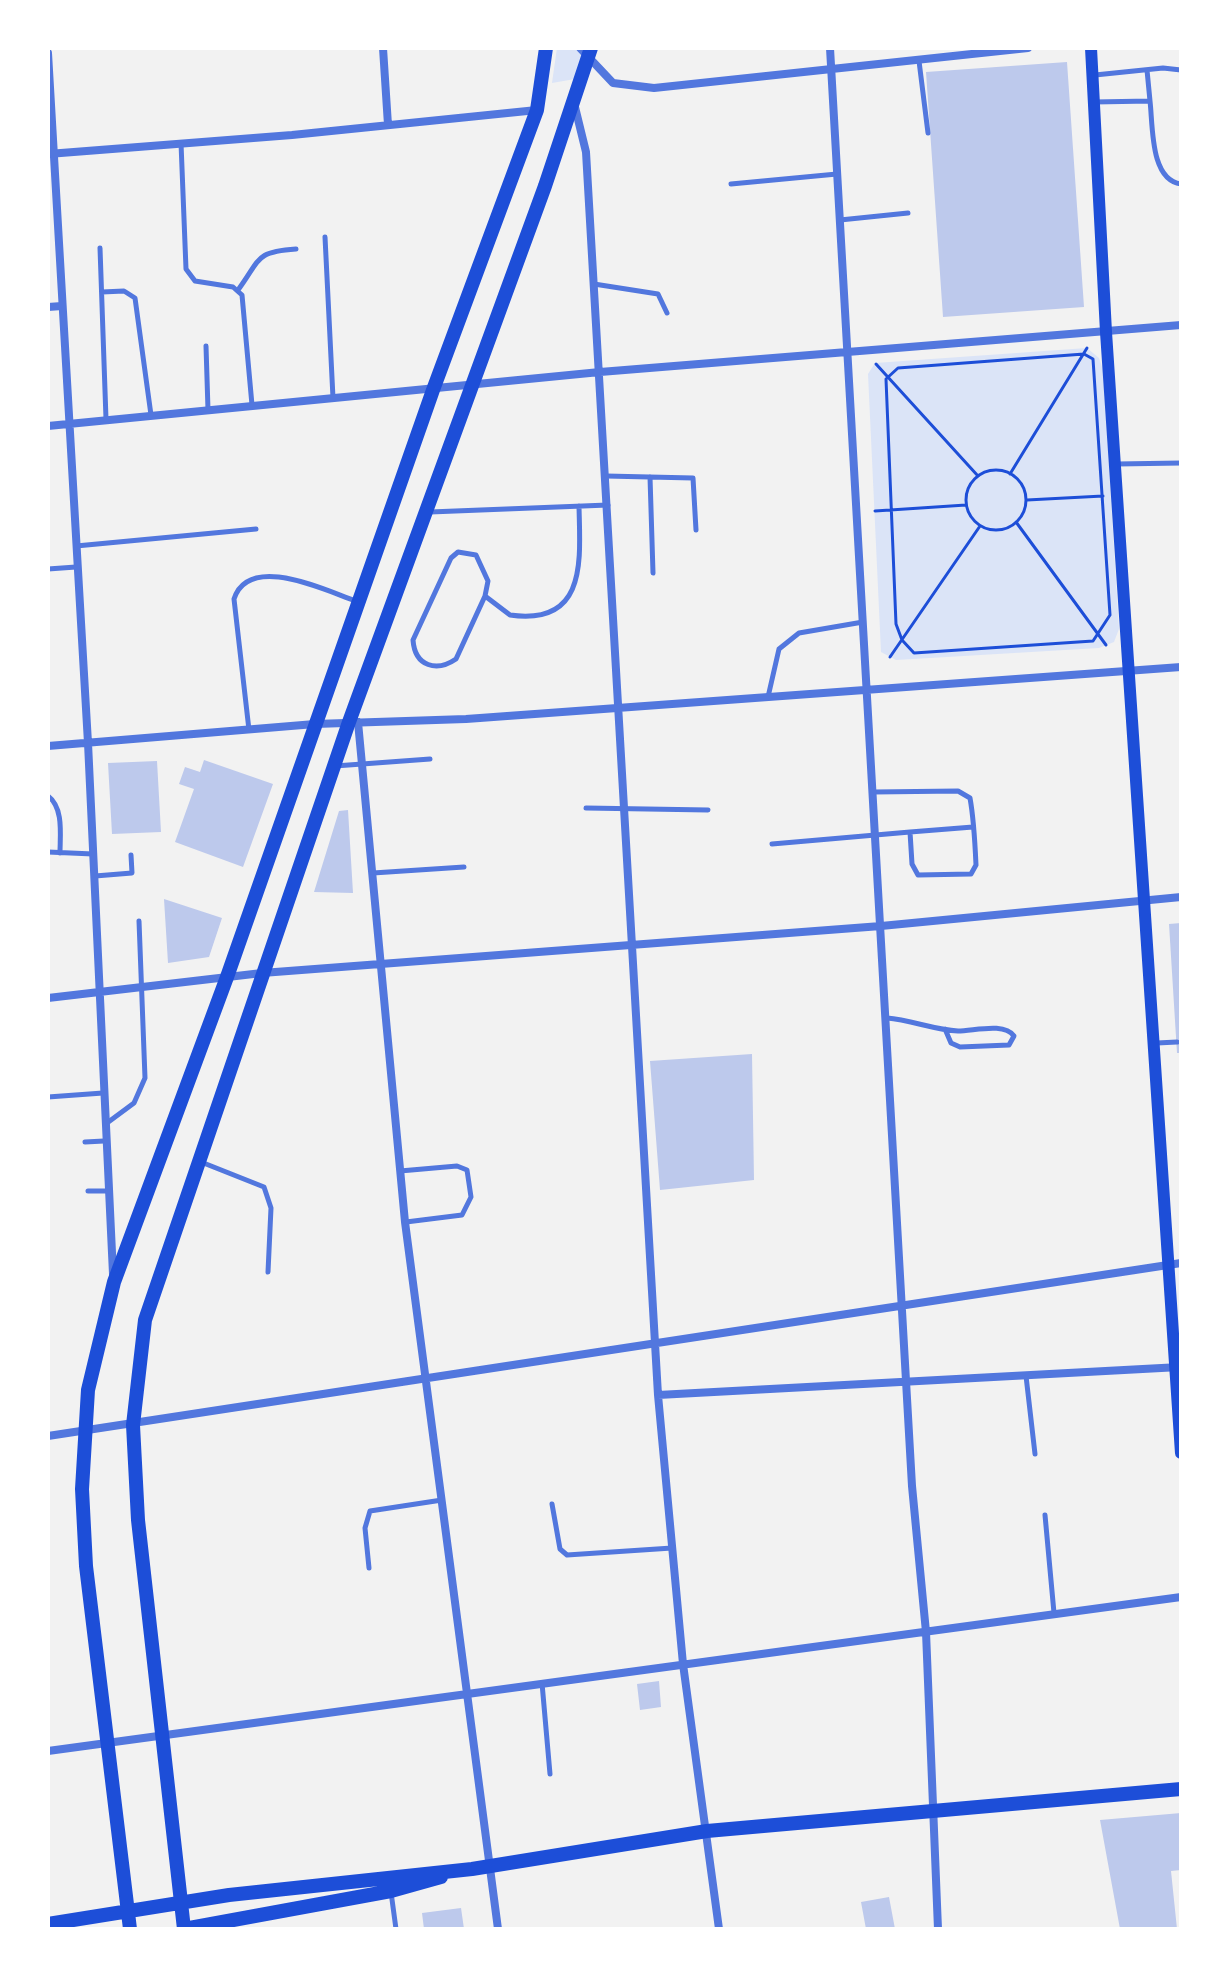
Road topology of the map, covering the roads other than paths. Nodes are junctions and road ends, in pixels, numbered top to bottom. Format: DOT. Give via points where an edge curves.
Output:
graph roads {
  1 [pos="383,48"];
  2 [pos="546,48"];
  3 [pos="830,48"];
  4 [pos="1028,48"];
  5 [pos="1091,48"];
  6 [pos="587,51"];
  7 [pos="48,53"];
  8 [pos="919,61"];
  9 [pos="1147,70"];
  10 [pos="1181,70"];
  11 [pos="831,71"];
  12 [pos="1092,75"];
  13 [pos="1150,101"];
  14 [pos="574,102"];
  15 [pos="1093,103"];
  16 [pos="537,110"];
  17 [pos="388,125"];
  18 [pos="928,133"];
  19 [pos="181,143"];
  20 [pos="50,154"];
  21 [pos="837,174"];
  22 [pos="731,184"];
  23 [pos="1181,184"];
  24 [pos="908,213"];
  25 [pos="839,221"];
  26 [pos="325,237"];
  27 [pos="100,248"];
  28 [pos="296,249"];
  29 [pos="594,284"];
  30 [pos="238,290"];
  31 [pos="102,292"];
  32 [pos="62,306"];
  33 [pos="48,307"];
  34 [pos="667,313"];
  35 [pos="1181,325"];
  36 [pos="1106,332"];
  37 [pos="206,346"];
  38 [pos="847,352"];
  39 [pos="600,372"];
  40 [pos="469,386"];
  41 [pos="433,390"];
  42 [pos="333,398"];
  43 [pos="252,406"];
  44 [pos="208,410"];
  45 [pos="151,415"];
  46 [pos="106,419"];
  47 [pos="68,423"];
  48 [pos="48,426"];
  49 [pos="1181,463"];
  50 [pos="1116,464"];
  51 [pos="606,476"];
  52 [pos="650,477"];
  53 [pos="608,505"];
  54 [pos="579,506"];
  55 [pos="425,512"];
  56 [pos="256,529"];
  57 [pos="696,530"];
  58 [pos="75,546"];
  59 [pos="76,567"];
  60 [pos="48,569"];
  61 [pos="653,573"];
  62 [pos="485,596"];
  63 [pos="357,601"];
  64 [pos="864,622"];
  65 [pos="1181,667"];
  66 [pos="1130,671"];
  67 [pos="868,688"];
  68 [pos="768,697"];
  69 [pos="619,707"];
  70 [pos="353,722"];
  71 [pos="315,724"];
  72 [pos="249,730"];
  73 [pos="88,743"];
  74 [pos="48,746"];
  75 [pos="430,759"];
  76 [pos="362,764"];
  77 [pos="335,766"];
  78 [pos="874,792"];
  79 [pos="48,796"];
  80 [pos="624,807"];
  81 [pos="586,808"];
  82 [pos="708,810"];
  83 [pos="973,827"];
  84 [pos="910,832"];
  85 [pos="876,835"];
  86 [pos="772,844"];
  87 [pos="48,852"];
  88 [pos="60,853"];
  89 [pos="93,854"];
  90 [pos="131,855"];
  91 [pos="464,867"];
  92 [pos="372,873"];
  93 [pos="94,876"];
  94 [pos="1181,897"];
  95 [pos="1146,900"];
  96 [pos="139,921"];
  97 [pos="881,926"];
  98 [pos="633,944"];
  99 [pos="381,965"];
  100 [pos="262,973"];
  101 [pos="227,977"];
  102 [pos="141,988"];
  103 [pos="100,992"];
  104 [pos="48,998"];
  105 [pos="887,1018"];
  106 [pos="945,1029"];
  107 [pos="1177,1042"];
  108 [pos="1156,1043"];
  109 [pos="103,1093"];
  110 [pos="48,1097"];
  111 [pos="104,1125"];
  112 [pos="104,1141"];
  113 [pos="85,1142"];
  114 [pos="201,1162"];
  115 [pos="400,1171"];
  116 [pos="88,1191"];
  117 [pos="107,1191"];
  118 [pos="405,1222"];
  119 [pos="1174,1264"];
  120 [pos="268,1272"];
  121 [pos="114,1282"];
  122 [pos="901,1304"];
  123 [pos="655,1343"];
  124 [pos="1178,1368"];
  125 [pos="1026,1376"];
  126 [pos="425,1378"];
  127 [pos="906,1382"];
  128 [pos="658,1395"];
  129 [pos="133,1425"];
  130 [pos="83,1432"];
  131 [pos="48,1436"];
  132 [pos="1181,1453"];
  133 [pos="1035,1454"];
  134 [pos="443,1499"];
  135 [pos="552,1504"];
  136 [pos="1045,1515"];
  137 [pos="672,1548"];
  138 [pos="369,1568"];
  139 [pos="1181,1597"];
  140 [pos="1054,1614"];
  141 [pos="926,1632"];
  142 [pos="683,1664"];
  143 [pos="542,1683"];
  144 [pos="469,1694"];
  145 [pos="159,1735"];
  146 [pos="108,1742"];
  147 [pos="48,1751"];
  148 [pos="550,1774"];
  149 [pos="1181,1789"];
  150 [pos="933,1810"];
  151 [pos="707,1831"];
  152 [pos="489,1865"];
  153 [pos="472,1869"];
  154 [pos="389,1875"];
  155 [pos="391,1891"];
  156 [pos="181,1902"];
  157 [pos="128,1911"];
  158 [pos="48,1924"];
  159 [pos="130,1929"];
  160 [pos="184,1929"];
  161 [pos="396,1929"];
  162 [pos="498,1929"];
  163 [pos="719,1929"];
  164 [pos="938,1929"];
  1 -- 17 [label="street"];
  2 -- 16 [label="main road"];
  3 -- 11 [label="street"];
  4 -- 8 [label="street"];
  5 -- 12 [label="main road"];
  6 -- 11 [label="street" via="613,83 632,87 696,86"];
  6 -- 14 [label="main road"];
  7 -- 20 [label="street"];
  8 -- 11 [label="street"];
  8 -- 18 [label="lane"];
  9 -- 10 [label="lane"];
  9 -- 12 [label="lane"];
  9 -- 13 [label="lane"];
  11 -- 21 [label="street"];
  12 -- 15 [label="main road"];
  13 -- 15 [label="lane"];
  13 -- 23 [label="lane" via="1159,167 1170,181"];
  14 -- 29 [label="street" via="586,152"];
  14 -- 40 [label="main road"];
  15 -- 36 [label="main road"];
  16 -- 17 [label="street"];
  16 -- 41 [label="main road"];
  17 -- 19 [label="street"];
  19 -- 20 [label="street"];
  19 -- 30 [label="lane" via="186,269 203,285"];
  20 -- 32 [label="street"];
  21 -- 22 [label="lane"];
  21 -- 25 [label="street"];
  24 -- 25 [label="lane"];
  25 -- 38 [label="street"];
  26 -- 42 [label="lane"];
  27 -- 31 [label="lane"];
  28 -- 30 [label="lane" via="269,251 258,258"];
  29 -- 34 [label="lane" via="658,294"];
  29 -- 39 [label="street"];
  30 -- 43 [label="lane" via="246,312"];
  31 -- 45 [label="lane" via="124,291 135,298"];
  31 -- 46 [label="lane"];
  32 -- 33 [label="street"];
  32 -- 47 [label="street"];
  35 -- 36 [label="street"];
  36 -- 38 [label="street"];
  36 -- 50 [label="main road"];
  37 -- 44 [label="lane"];
  38 -- 39 [label="street"];
  38 -- 64 [label="street"];
  39 -- 40 [label="street"];
  39 -- 51 [label="street"];
  40 -- 41 [label="street"];
  40 -- 55 [label="main road"];
  41 -- 42 [label="street"];
  41 -- 63 [label="main road"];
  42 -- 43 [label="street"];
  43 -- 44 [label="street"];
  44 -- 45 [label="street"];
  45 -- 46 [label="street"];
  46 -- 47 [label="street"];
  47 -- 48 [label="street"];
  47 -- 58 [label="street"];
  49 -- 50 [label="lane"];
  50 -- 66 [label="main road"];
  51 -- 52 [label="lane"];
  51 -- 53 [label="street"];
  52 -- 57 [label="lane" via="693,478"];
  52 -- 61 [label="lane"];
  53 -- 54 [label="lane"];
  53 -- 69 [label="street"];
  54 -- 55 [label="lane"];
  54 -- 62 [label="lane" via="580,568 562,605 518,616"];
  55 -- 70 [label="main road"];
  56 -- 58 [label="lane"];
  58 -- 59 [label="street"];
  59 -- 60 [label="lane"];
  59 -- 73 [label="street"];
  62 -- 62 [label="lane" via="488,581 481,561 458,552 413,640 428,666 437,668 456,659"];
  63 -- 71 [label="main road"];
  63 -- 72 [label="lane" via="276,577 250,578 238,586 234,599"];
  64 -- 67 [label="street"];
  64 -- 68 [label="lane" via="799,633 779,649"];
  65 -- 66 [label="street"];
  66 -- 67 [label="street"];
  66 -- 95 [label="main road"];
  67 -- 68 [label="street"];
  67 -- 78 [label="street"];
  68 -- 69 [label="street"];
  69 -- 70 [label="street"];
  69 -- 80 [label="street"];
  70 -- 71 [label="street"];
  70 -- 76 [label="street"];
  70 -- 77 [label="main road"];
  71 -- 72 [label="street"];
  71 -- 101 [label="main road"];
  72 -- 73 [label="street"];
  73 -- 74 [label="street"];
  73 -- 89 [label="street"];
  75 -- 76 [label="lane"];
  76 -- 77 [label="lane"];
  76 -- 92 [label="street"];
  77 -- 100 [label="main road"];
  78 -- 83 [label="lane" via="966,793"];
  78 -- 85 [label="street"];
  79 -- 88 [label="lane" via="59,812"];
  80 -- 81 [label="lane"];
  80 -- 82 [label="lane"];
  80 -- 98 [label="street"];
  83 -- 84 [label="lane"];
  83 -- 84 [label="lane" via="976,865 971,874 918,875"];
  84 -- 85 [label="lane"];
  85 -- 86 [label="lane"];
  85 -- 97 [label="street"];
  87 -- 88 [label="lane"];
  88 -- 89 [label="lane"];
  89 -- 93 [label="street"];
  90 -- 93 [label="lane" via="132,873"];
  91 -- 92 [label="lane"];
  92 -- 99 [label="street"];
  93 -- 103 [label="street"];
  94 -- 95 [label="street"];
  95 -- 97 [label="street"];
  95 -- 108 [label="main road"];
  96 -- 102 [label="lane"];
  97 -- 98 [label="street"];
  97 -- 105 [label="street"];
  98 -- 99 [label="street"];
  98 -- 123 [label="street"];
  99 -- 100 [label="street"];
  99 -- 115 [label="street"];
  100 -- 101 [label="street"];
  100 -- 114 [label="main road"];
  101 -- 102 [label="street"];
  101 -- 121 [label="main road"];
  102 -- 103 [label="street"];
  102 -- 111 [label="lane" via="145,1078 134,1103"];
  103 -- 104 [label="street"];
  103 -- 109 [label="street"];
  105 -- 106 [label="lane"];
  105 -- 122 [label="street"];
  106 -- 106 [label="lane" via="951,1043 960,1047 1009,1045 1014,1036 1004,1029"];
  107 -- 108 [label="lane"];
  108 -- 119 [label="main road"];
  109 -- 110 [label="lane"];
  109 -- 111 [label="street"];
  111 -- 112 [label="street"];
  112 -- 113 [label="lane"];
  112 -- 117 [label="street"];
  114 -- 120 [label="lane" via="264,1187 271,1208"];
  114 -- 129 [label="main road" via="145,1320"];
  115 -- 118 [label="street"];
  115 -- 118 [label="lane" via="457,1166 467,1170 471,1197 462,1215"];
  116 -- 117 [label="lane"];
  117 -- 121 [label="street"];
  118 -- 126 [label="street"];
  119 -- 122 [label="street"];
  119 -- 124 [label="main road"];
  121 -- 130 [label="main road"];
  122 -- 123 [label="street"];
  122 -- 127 [label="street"];
  123 -- 126 [label="street"];
  123 -- 128 [label="street"];
  124 -- 125 [label="street"];
  124 -- 132 [label="main road"];
  125 -- 127 [label="street"];
  125 -- 133 [label="lane"];
  126 -- 129 [label="street"];
  126 -- 134 [label="street"];
  127 -- 128 [label="street"];
  127 -- 141 [label="street"];
  128 -- 137 [label="street"];
  129 -- 130 [label="street"];
  129 -- 145 [label="main road"];
  130 -- 131 [label="street"];
  130 -- 146 [label="main road" via="86,1566"];
  134 -- 138 [label="lane" via="370,1511 365,1528"];
  134 -- 144 [label="street"];
  135 -- 137 [label="lane" via="560,1549 567,1555"];
  136 -- 140 [label="lane"];
  137 -- 142 [label="street"];
  139 -- 140 [label="street"];
  140 -- 141 [label="street"];
  141 -- 142 [label="street"];
  141 -- 150 [label="street"];
  142 -- 143 [label="street"];
  142 -- 151 [label="street"];
  143 -- 144 [label="street"];
  143 -- 148 [label="lane"];
  144 -- 145 [label="street"];
  144 -- 152 [label="street"];
  145 -- 146 [label="street"];
  145 -- 156 [label="main road"];
  146 -- 147 [label="street"];
  146 -- 157 [label="main road"];
  149 -- 150 [label="main road"];
  150 -- 151 [label="main road"];
  150 -- 164 [label="street"];
  151 -- 152 [label="main road"];
  151 -- 163 [label="street"];
  152 -- 153 [label="main road"];
  152 -- 162 [label="street"];
  153 -- 154 [label="main road"];
  153 -- 155 [label="main road"];
  154 -- 155 [label="lane"];
  154 -- 156 [label="main road"];
  155 -- 160 [label="main road"];
  155 -- 161 [label="lane"];
  156 -- 157 [label="main road"];
  156 -- 160 [label="main road"];
  157 -- 158 [label="main road"];
  157 -- 159 [label="main road"];
}
